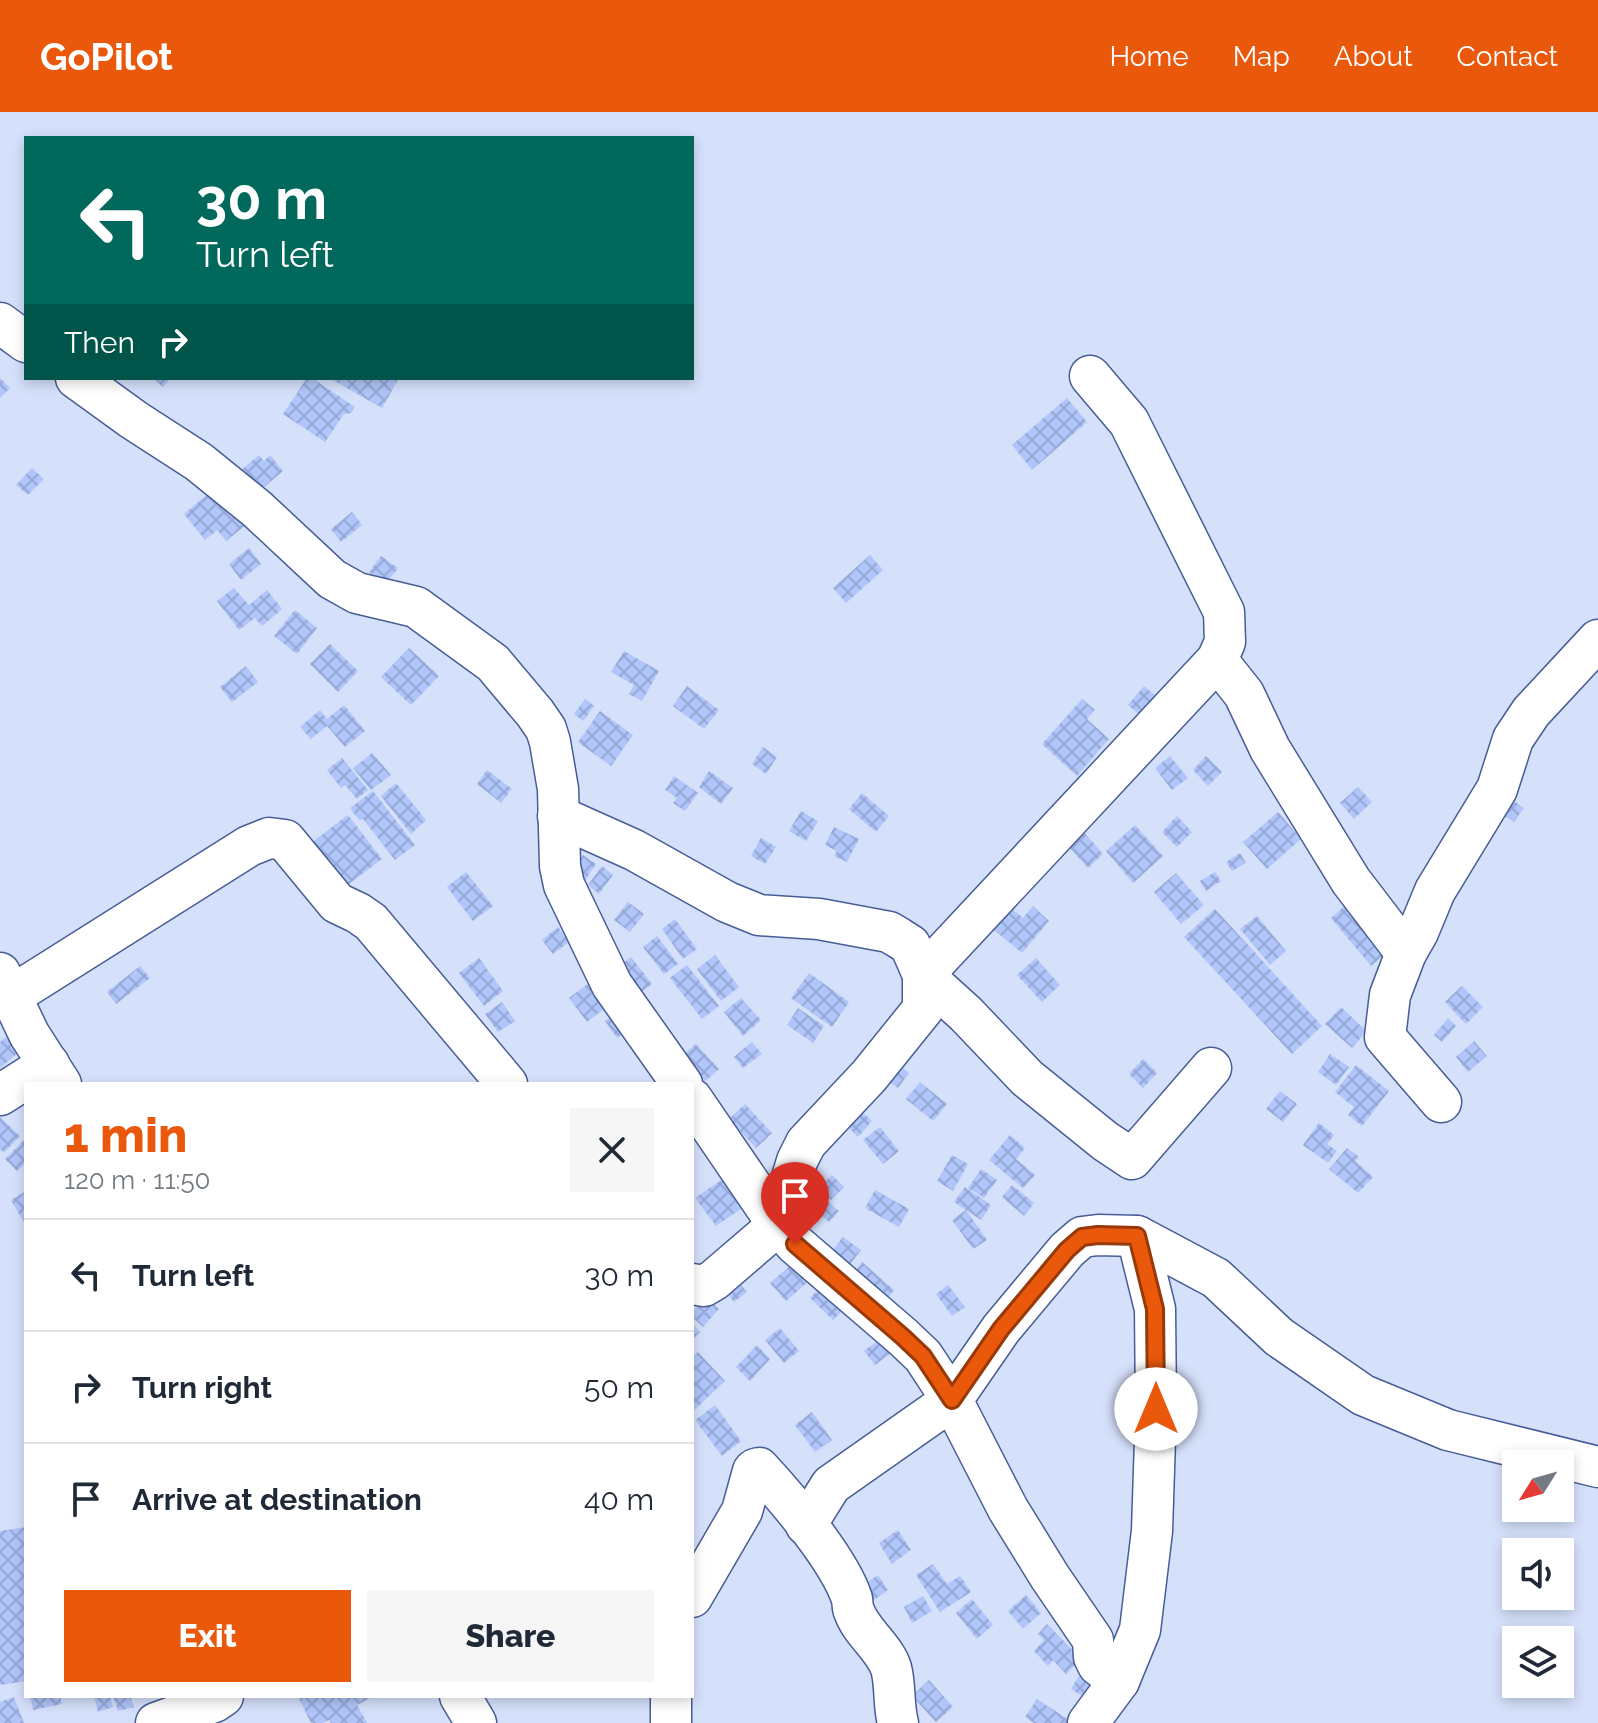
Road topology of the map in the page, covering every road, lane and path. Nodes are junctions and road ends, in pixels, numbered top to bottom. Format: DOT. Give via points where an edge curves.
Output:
graph roads {
  1 [pos="0,323"];
  2 [pos="24,341"];
  3 [pos="1090,376"];
  4 [pos="79,380"];
  5 [pos="1598,640"];
  6 [pos="1217,660"];
  7 [pos="558,816"];
  8 [pos="1406,953"];
  9 [pos="923,975"];
  10 [pos="5,984"];
  11 [pos="1211,1068"];
  12 [pos="55,1074"];
  13 [pos="34,1082"];
  14 [pos="505,1082"];
  15 [pos="681,1082"];
  16 [pos="24,1086"];
  17 [pos="0,1095"];
  18 [pos="694,1102"];
  19 [pos="1441,1102"];
  20 [pos="778,1225"];
  21 [pos="1137,1236"];
  22 [pos="694,1284"];
  23 [pos="952,1400"];
  24 [pos="1598,1467"];
  25 [pos="806,1525"];
  26 [pos="694,1594"];
  27 [pos="1119,1681"];
  28 [pos="220,1698"];
  29 [pos="461,1698"];
  30 [pos="671,1698"];
  31 [pos="156,1723"];
  32 [pos="476,1723"];
  33 [pos="671,1723"];
  34 [pos="898,1723"];
  35 [pos="1088,1723"];
  1 -- 2 [label="street"];
  3 -- 6 [label="street" via="1129,422 1224,612 1225,642"];
  4 -- 7 [label="street" via="199,462 339,584 416,607 493,663 546,729"];
  5 -- 8 [label="street" via="1513,739 1497,789 1435,891"];
  6 -- 8 [label="street" via="1244,694 1270,749 1351,881"];
  6 -- 9 [label="street"];
  7 -- 9 [label="street" via="759,915 889,932 910,945"];
  7 -- 15 [label="street" via="564,885 612,985"];
  8 -- 19 [label="street" via="1390,995 1385,1037"];
  9 -- 11 [label="street" via="1027,1078 1132,1159"];
  9 -- 20 [label="street" via="923,1009 806,1143"];
  10 -- 12 [label="street"];
  10 -- 14 [label="street" via="249,846 269,838 285,840 337,903 371,922"];
  12 -- 13 [label="street"];
  16 -- 17 [label="street"];
  18 -- 20 [label="street"];
  20 -- 22 [label="street" via="714,1280"];
  20 -- 23 [label="street" via="923,1356"];
  21 -- 23 [label="street" via="1082,1237 1067,1250 1001,1329"];
  21 -- 24 [label="street" via="1216,1278 1279,1337 1363,1395 1448,1430"];
  21 -- 27 [label="street" via="1155,1309 1152,1531 1140,1630"];
  23 -- 25 [label="street" via="831,1485"];
  23 -- 27 [label="street" via="1008,1509 1093,1640 1098,1665"];
  25 -- 26 [label="street" via="762,1470 755,1469 742,1511"];
  25 -- 34 [label="street" via="888,1661"];
  27 -- 35 [label="street"];
  28 -- 31 [label="street"];
  29 -- 32 [label="street"];
  30 -- 33 [label="street"];
}
